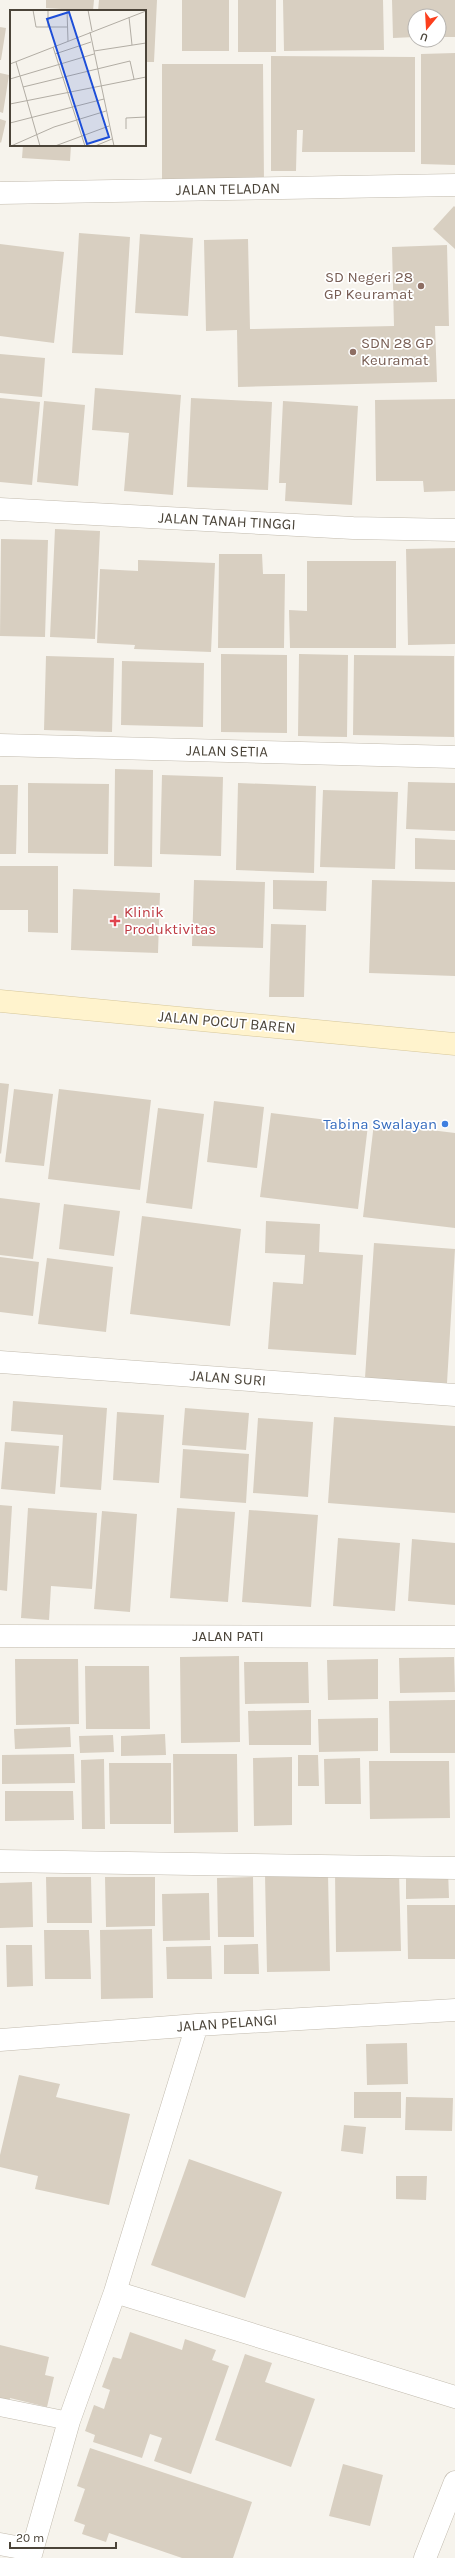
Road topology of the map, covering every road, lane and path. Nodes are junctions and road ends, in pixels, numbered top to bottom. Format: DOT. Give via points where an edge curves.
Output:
graph roads {
  1 [pos="455,185"];
  2 [pos="0,193"];
  3 [pos="0,509"];
  4 [pos="455,530"];
  5 [pos="0,746"];
  6 [pos="455,757"];
  7 [pos="0,1001"];
  8 [pos="455,1044"];
  9 [pos="0,1362"];
  10 [pos="455,1395"];
  11 [pos="0,1636"];
  12 [pos="455,1637"];
  13 [pos="0,1861"];
  14 [pos="455,1868"];
  15 [pos="455,2010"];
  16 [pos="197,2024"];
  17 [pos="0,2040"];
  18 [pos="115,2292"];
  19 [pos="455,2397"];
  20 [pos="0,2407"];
  21 [pos="69,2421"];
  22 [pos="455,2482"];
  23 [pos="0,2544"];
  24 [pos="31,2554"];
  25 [pos="425,2558"];
  1 -- 2 [label="street, JALAN TELADAN"];
  3 -- 4 [label="street, JALAN TANAH TINGGI" via="353,528"];
  5 -- 6 [label="street, JALAN SETIA"];
  7 -- 8 [label="main road, JALAN POCUT BAREN"];
  9 -- 10 [label="street, JALAN SURI"];
  11 -- 12 [label="street, JALAN PATI"];
  13 -- 14 [label="street"];
  15 -- 16 [label="street, JALAN PELANGI"];
  16 -- 17 [label="street, JALAN PELANGI"];
  16 -- 18 [label="street"];
  18 -- 19 [label="street"];
  18 -- 21 [label="street"];
  20 -- 21 [label="lane"];
  21 -- 24 [label="street"];
  22 -- 25 [label="street"];
  23 -- 24 [label="street"];
}
